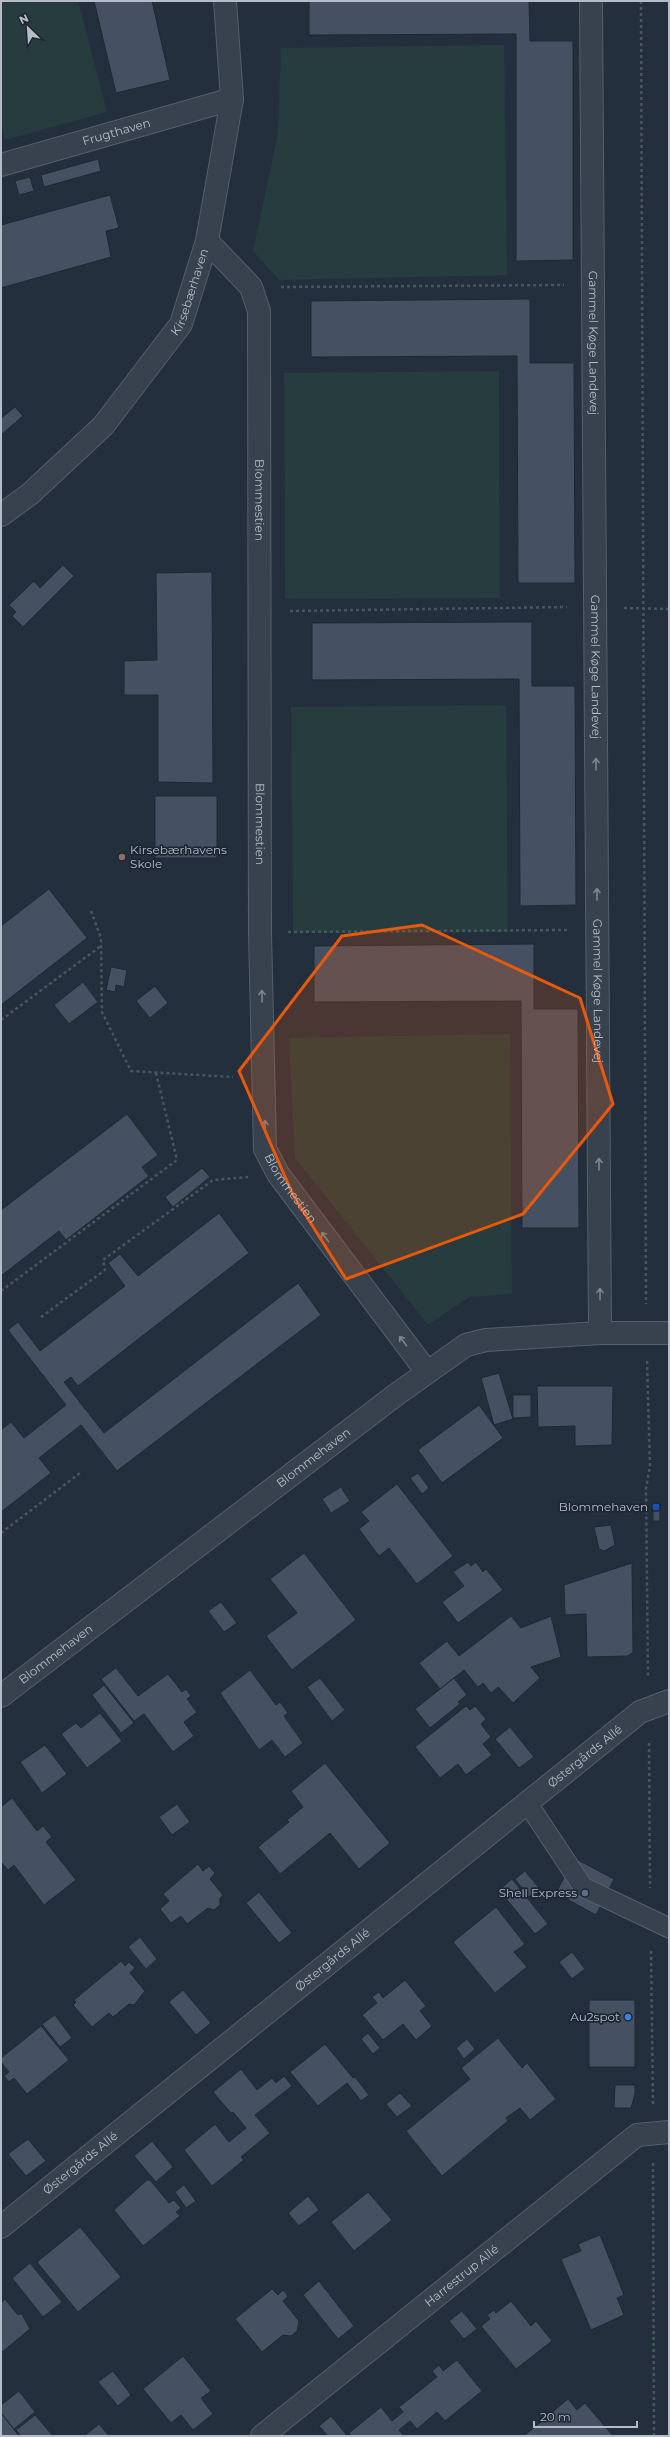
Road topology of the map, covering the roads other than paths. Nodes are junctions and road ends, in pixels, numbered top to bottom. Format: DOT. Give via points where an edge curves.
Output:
graph roads {
  1 [pos="225,1"];
  2 [pos="591,1"];
  3 [pos="232,100"];
  4 [pos="1,165"];
  5 [pos="208,241"];
  6 [pos="1,515"];
  7 [pos="600,1333"];
  8 [pos="669,1333"];
  9 [pos="427,1372"];
  10 [pos="1,1696"];
  11 [pos="669,1701"];
  12 [pos="528,1804"];
  13 [pos="669,1928"];
  14 [pos="661,2132"];
  15 [pos="1,2227"];
  16 [pos="262,2436"];
  1 -- 3 [label="street, Kirsebærhaven"];
  7 -- 2 [label="street, Gammel Køge Landevej, one-way"];
  3 -- 4 [label="street, Frugthaven"];
  3 -- 5 [label="street, Kirsebærhaven"];
  5 -- 6 [label="street, Kirsebærhaven" via="181,324 103,426 30,494"];
  9 -- 5 [label="street, Blommestien, one-way" via="278,1174 265,1149 260,932 259,311 251,287"];
  7 -- 8 [label="street, Blommehaven"];
  7 -- 9 [label="street, Blommehaven" via="486,1340 466,1345"];
  9 -- 10 [label="street, Blommehaven"];
  11 -- 12 [label="street, Østergårds Allé" via="640,1712"];
  12 -- 13 [label="lane" via="583,1887"];
  12 -- 15 [label="street, Østergårds Allé"];
  14 -- 16 [label="street, Harrestrup Allé" via="637,2135"];
}
